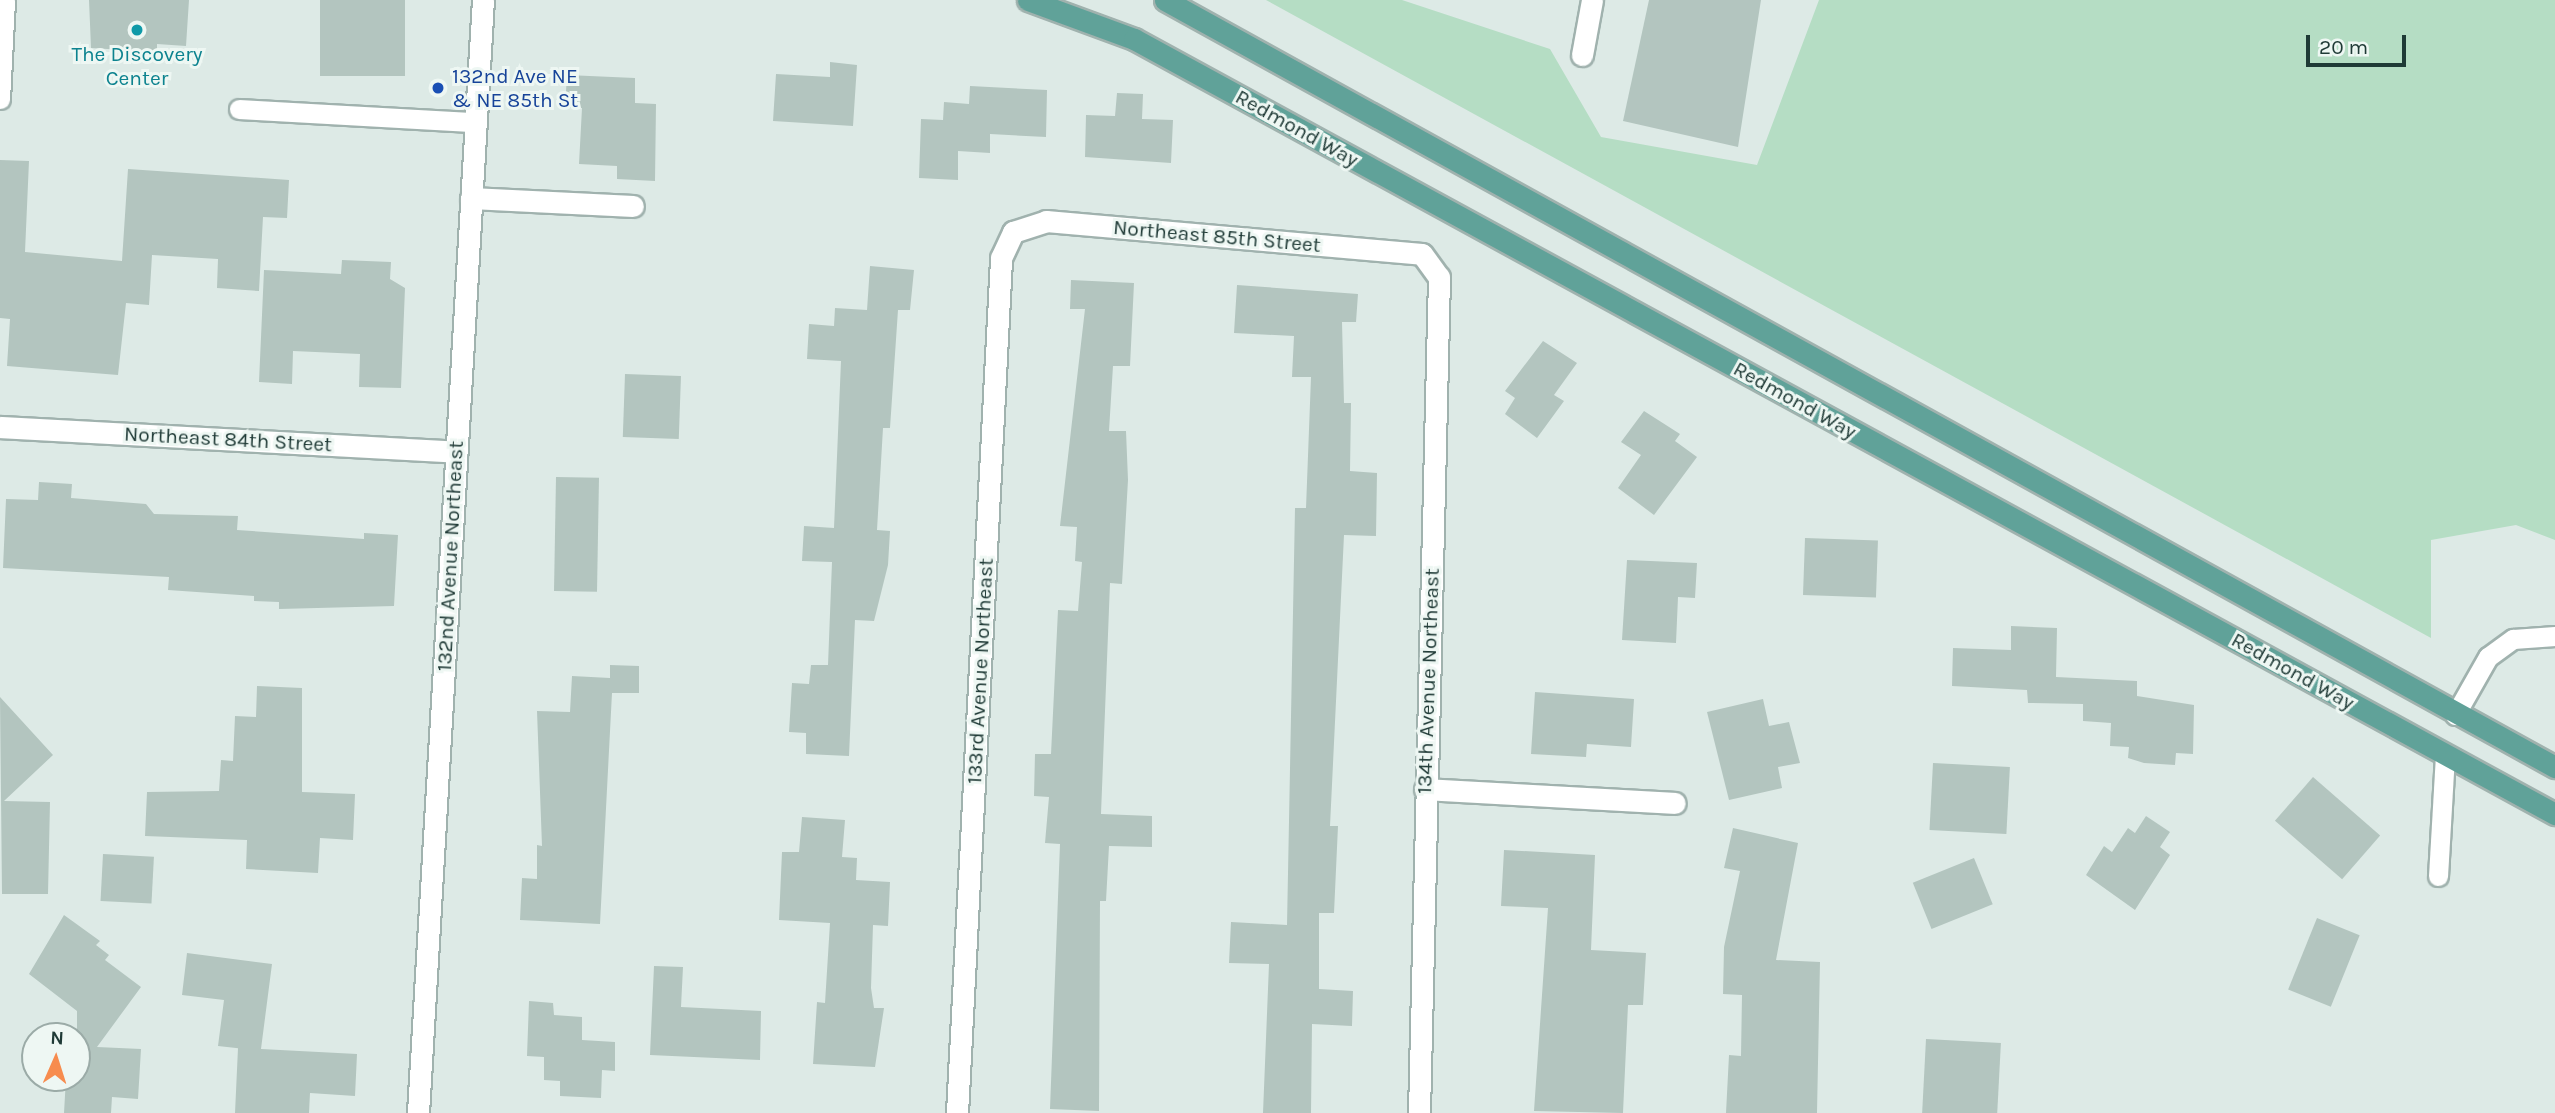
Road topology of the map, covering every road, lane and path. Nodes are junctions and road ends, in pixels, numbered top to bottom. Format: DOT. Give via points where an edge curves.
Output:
graph roads {
  1 [pos="5,0"];
  2 [pos="483,0"];
  3 [pos="1028,0"];
  4 [pos="1165,0"];
  5 [pos="1592,0"];
  6 [pos="1582,55"];
  7 [pos="0,99"];
  8 [pos="239,109"];
  9 [pos="475,122"];
  10 [pos="471,198"];
  11 [pos="633,206"];
  12 [pos="1013,232"];
  13 [pos="1422,254"];
  14 [pos="0,427"];
  15 [pos="456,452"];
  16 [pos="2555,636"];
  17 [pos="2455,715"];
  18 [pos="2445,755"];
  19 [pos="2555,767"];
  20 [pos="1424,789"];
  21 [pos="1675,803"];
  22 [pos="2555,814"];
  23 [pos="2438,876"];
  24 [pos="418,1113"];
  25 [pos="957,1113"];
  26 [pos="1419,1113"];
  1 -- 7 [label="lane"];
  2 -- 9 [label="street, 132nd Avenue Northeast"];
  3 -- 18 [label="main road, Redmond Way" via="1134,39"];
  4 -- 17 [label="main road, Redmond Way"];
  5 -- 6 [label="street"];
  8 -- 9 [label="lane"];
  9 -- 10 [label="street, 132nd Avenue Northeast"];
  10 -- 11 [label="street"];
  10 -- 15 [label="street, 132nd Avenue Northeast"];
  12 -- 13 [label="street, Northeast 85th Street" via="1046,221"];
  12 -- 25 [label="street, 133rd Avenue Northeast" via="1001,258"];
  13 -- 20 [label="street, 134th Avenue Northeast" via="1439,277"];
  14 -- 15 [label="street, Northeast 84th Street"];
  15 -- 24 [label="street, 132nd Avenue Northeast"];
  16 -- 17 [label="lane" via="2514,639 2488,657"];
  17 -- 19 [label="main road, Redmond Way"];
  18 -- 22 [label="main road, Redmond Way"];
  18 -- 23 [label="lane"];
  20 -- 21 [label="street"];
  20 -- 26 [label="street, 134th Avenue Northeast"];
}
